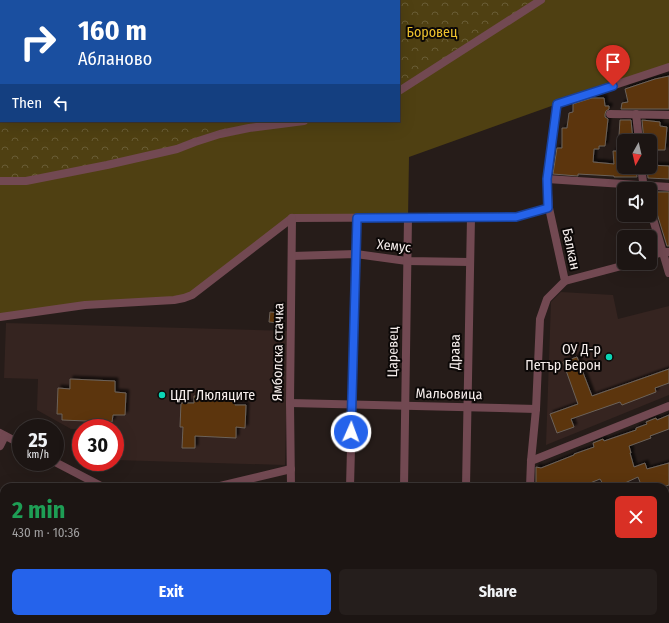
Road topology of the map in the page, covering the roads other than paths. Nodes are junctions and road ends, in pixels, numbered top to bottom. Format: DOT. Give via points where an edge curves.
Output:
graph roads {
  1 [pos="541,0"];
  2 [pos="669,67"];
  3 [pos="400,90"];
  4 [pos="610,114"];
  5 [pos="636,114"];
  6 [pos="669,114"];
  7 [pos="295,122"];
  8 [pos="637,134"];
  9 [pos="547,179"];
  10 [pos="0,181"];
  11 [pos="617,185"];
  12 [pos="657,187"];
  13 [pos="669,187"];
  14 [pos="548,208"];
  15 [pos="292,218"];
  16 [pos="357,218"];
  17 [pos="408,218"];
  18 [pos="471,218"];
  19 [pos="655,222"];
  20 [pos="666,252"];
  21 [pos="356,254"];
  22 [pos="292,256"];
  23 [pos="407,261"];
  24 [pos="470,262"];
  25 [pos="617,267"];
  26 [pos="669,272"];
  27 [pos="564,281"];
  28 [pos="0,317"];
  29 [pos="290,403"];
  30 [pos="352,404"];
  31 [pos="405,406"];
  32 [pos="669,406"];
  33 [pos="467,407"];
  34 [pos="536,409"];
  35 [pos="3,434"];
  36 [pos="12,439"];
  37 [pos="0,446"];
  38 [pos="531,461"];
  39 [pos="64,467"];
  40 [pos="291,469"];
  41 [pos="95,483"];
  42 [pos="233,483"];
  43 [pos="291,483"];
  44 [pos="350,483"];
  45 [pos="404,483"];
  46 [pos="466,483"];
  47 [pos="530,483"];
  48 [pos="455,623"];
  49 [pos="462,623"];
  50 [pos="482,623"];
  1 -- 3 [label="street"];
  2 -- 9 [label="street, Балкан" via="557,104"];
  4 -- 5 [label="street"];
  5 -- 6 [label="street"];
  5 -- 8 [label="street"];
  7 -- 10 [label="street" via="220,134 177,149 92,168 26,181"];
  9 -- 11 [label="street"];
  9 -- 14 [label="street, Балкан"];
  12 -- 13 [label="street"];
  14 -- 18 [label="street" via="516,217"];
  14 -- 27 [label="street, Балкан"];
  15 -- 16 [label="street"];
  15 -- 22 [label="street, Ямболска стачка"];
  15 -- 28 [label="street" via="192,295 184,298 85,305"];
  16 -- 17 [label="street"];
  16 -- 21 [label="street"];
  17 -- 18 [label="street"];
  17 -- 23 [label="street, Царевец"];
  18 -- 24 [label="street, Драва"];
  19 -- 20 [label="street"];
  20 -- 26 [label="street"];
  21 -- 22 [label="street, Хемус"];
  21 -- 23 [label="street, Хемус"];
  21 -- 30 [label="street"];
  22 -- 29 [label="street, Ямболска стачка"];
  23 -- 24 [label="street, Хемус"];
  23 -- 31 [label="street, Царевец"];
  24 -- 33 [label="street, Драва"];
  25 -- 27 [label="street"];
  27 -- 34 [label="street, Балкан" via="547,299 540,319"];
  29 -- 30 [label="street, Мальовица"];
  29 -- 40 [label="street, Ямболска стачка"];
  30 -- 31 [label="street, Мальовица"];
  30 -- 44 [label="street"];
  31 -- 33 [label="street, Мальовица"];
  31 -- 45 [label="street, Царевец"];
  32 -- 38 [label="street"];
  33 -- 34 [label="street, Мальовица"];
  33 -- 46 [label="street, Драва"];
  34 -- 38 [label="street, Балкан"];
  35 -- 36 [label="street"];
  35 -- 37 [label="street"];
  38 -- 47 [label="street, Балкан"];
  39 -- 41 [label="street"];
  40 -- 42 [label="street"];
  40 -- 43 [label="street, Ямболска стачка"];
  48 -- 49 [label="main road"];
  49 -- 50 [label="main road"];
}
